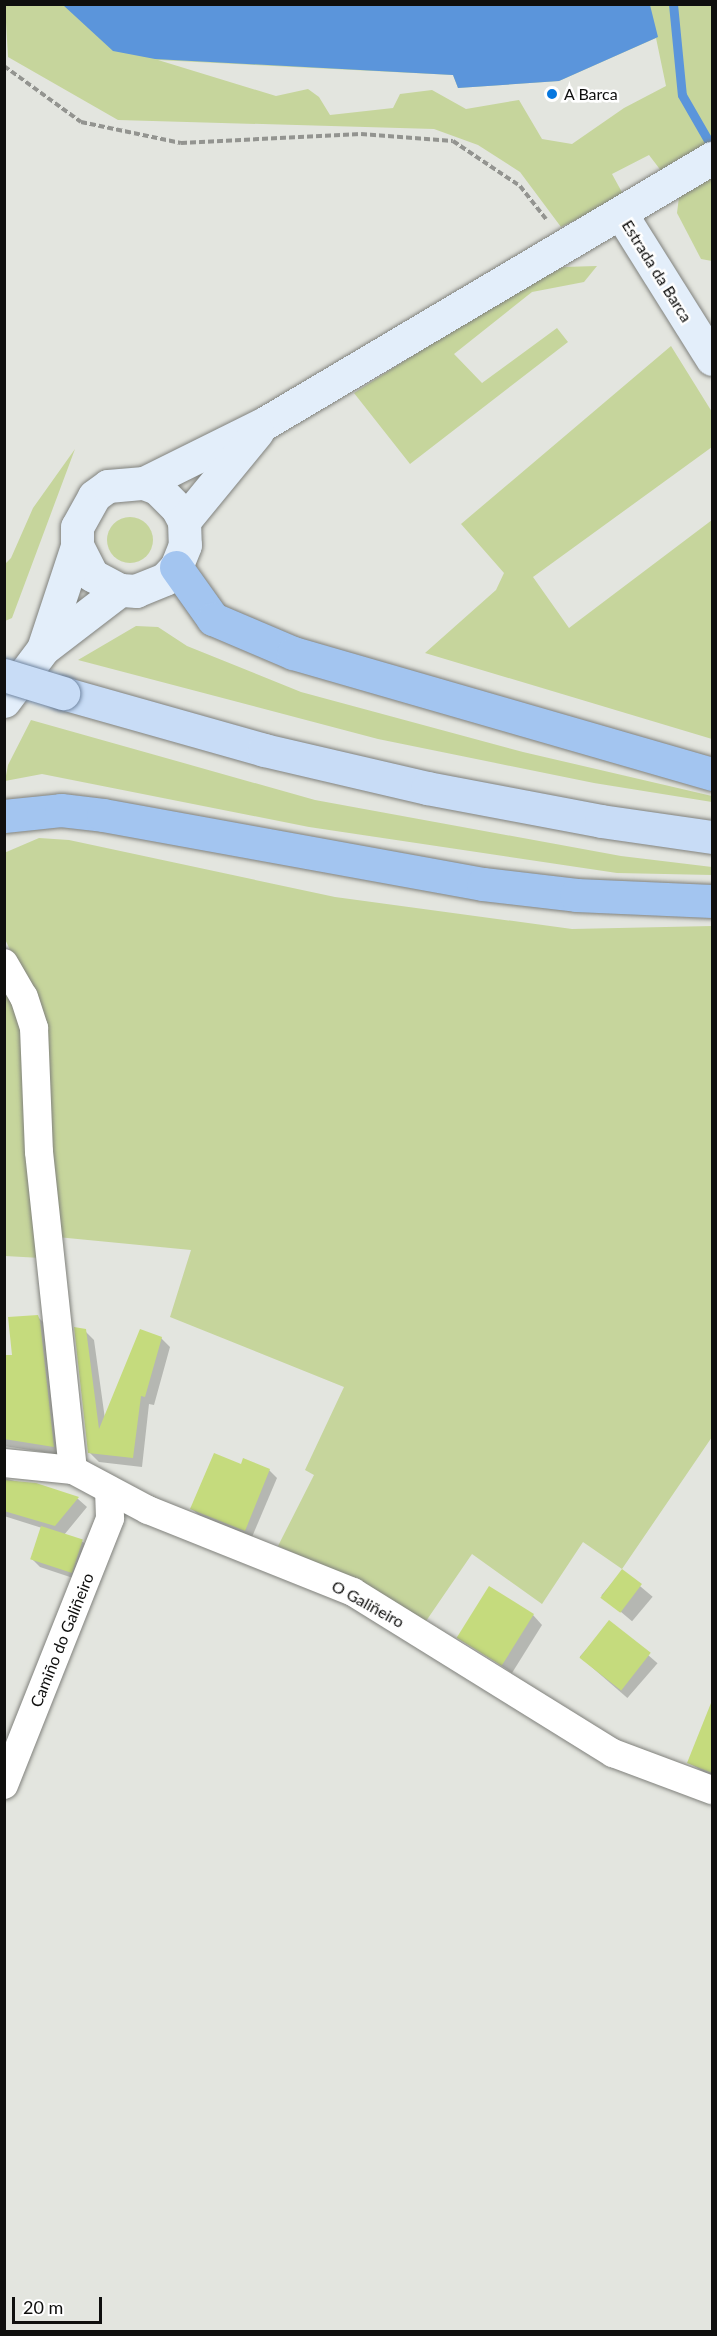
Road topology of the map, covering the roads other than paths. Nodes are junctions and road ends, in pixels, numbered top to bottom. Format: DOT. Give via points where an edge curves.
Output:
graph roads {
  1 [pos="712,158"];
  2 [pos="621,214"];
  3 [pos="712,359"];
  4 [pos="265,423"];
  5 [pos="144,483"];
  6 [pos="184,521"];
  7 [pos="77,546"];
  8 [pos="176,567"];
  9 [pos="120,590"];
  10 [pos="43,649"];
  11 [pos="4,675"];
  12 [pos="5,700"];
  13 [pos="712,774"];
  14 [pos="4,816"];
  15 [pos="712,837"];
  16 [pos="712,901"];
  17 [pos="4,963"];
  18 [pos="4,1462"];
  19 [pos="73,1470"];
  20 [pos="109,1493"];
  21 [pos="4,1785"];
  22 [pos="712,1790"];
  1 -- 2 [label="street"];
  2 -- 3 [label="street, Estrada da Barca"];
  2 -- 4 [label="street"];
  4 -- 5 [label="street"];
  4 -- 6 [label="street"];
  5 -- 6 [label="street" via="169,497"];
  5 -- 7 [label="street" via="126,482 94,496 77,527"];
  6 -- 8 [label="street" via="185,545"];
  7 -- 9 [label="street" via="92,575"];
  7 -- 10 [label="street"];
  8 -- 9 [label="street" via="152,587"];
  8 -- 13 [label="highway" via="213,619 282,649"];
  9 -- 10 [label="street"];
  10 -- 12 [label="street"];
  11 -- 15 [label="main road, bridge" via="264,750 427,788 601,822"];
  14 -- 16 [label="highway" via="61,810 103,815 483,884 576,895"];
  17 -- 19 [label="street" via="24,997 34,1028 39,1152"];
  18 -- 19 [label="street, O Galiñeiro"];
  19 -- 20 [label="street, O Galiñeiro"];
  20 -- 21 [label="street, Camiño do Galiñeiro" via="110,1518"];
  20 -- 22 [label="street, O Galiñeiro" via="353,1592 613,1753"];
}
